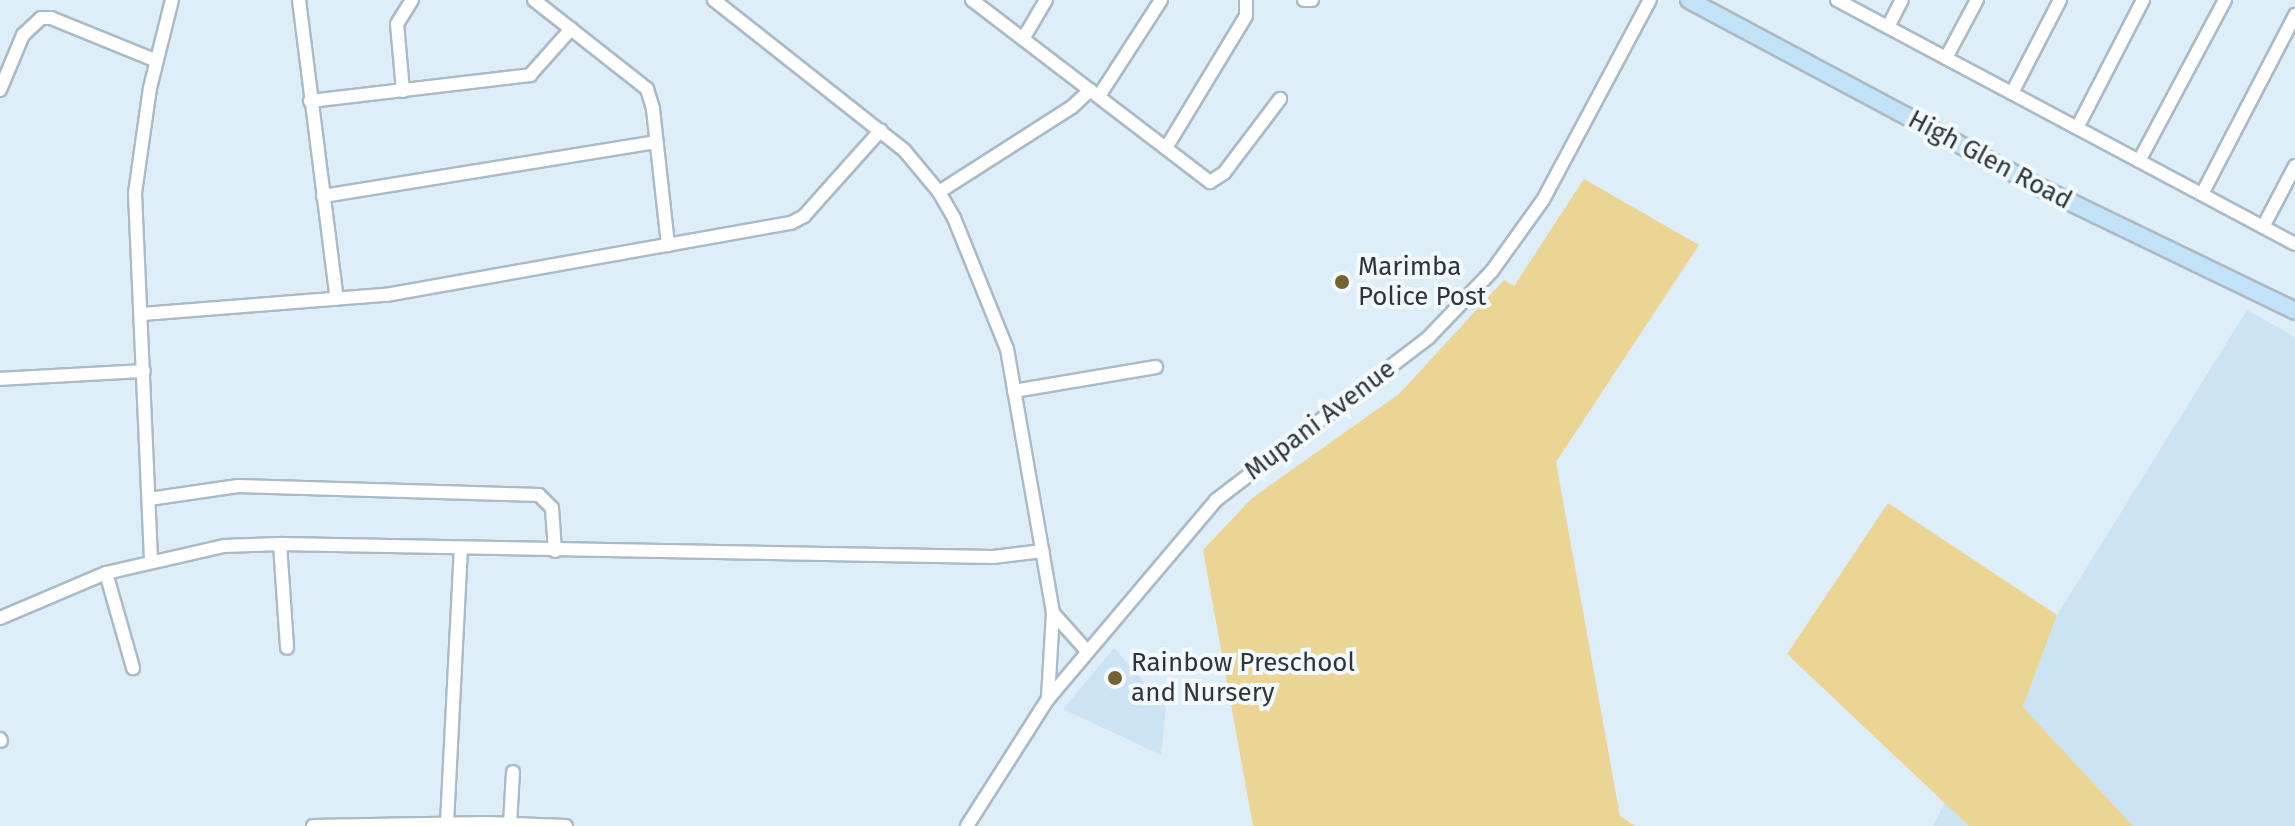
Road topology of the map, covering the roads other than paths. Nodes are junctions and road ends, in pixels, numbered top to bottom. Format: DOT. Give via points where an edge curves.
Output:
graph roads {
  1 [pos="172,0"];
  2 [pos="299,0"];
  3 [pos="412,0"];
  4 [pos="534,0"];
  5 [pos="714,0"];
  6 [pos="972,0"];
  7 [pos="1046,0"];
  8 [pos="1161,0"];
  9 [pos="1246,0"];
  10 [pos="1304,0"];
  11 [pos="1312,0"];
  12 [pos="1650,0"];
  13 [pos="1689,0"];
  14 [pos="1837,0"];
  15 [pos="1902,0"];
  16 [pos="1977,0"];
  17 [pos="2060,0"];
  18 [pos="2143,0"];
  19 [pos="2225,0"];
  20 [pos="2295,15"];
  21 [pos="1888,27"];
  22 [pos="571,29"];
  23 [pos="1023,39"];
  24 [pos="1946,58"];
  25 [pos="157,61"];
  26 [pos="0,90"];
  27 [pos="403,91"];
  28 [pos="1094,93"];
  29 [pos="2012,93"];
  30 [pos="1280,99"];
  31 [pos="310,101"];
  32 [pos="2077,128"];
  33 [pos="881,130"];
  34 [pos="656,142"];
  35 [pos="1166,148"];
  36 [pos="2139,161"];
  37 [pos="2295,166"];
  38 [pos="939,192"];
  39 [pos="2202,194"];
  40 [pos="323,196"];
  41 [pos="2263,227"];
  42 [pos="2295,244"];
  43 [pos="668,245"];
  44 [pos="337,299"];
  45 [pos="2295,311"];
  46 [pos="142,314"];
  47 [pos="1156,367"];
  48 [pos="144,371"];
  49 [pos="0,379"];
  50 [pos="1014,391"];
  51 [pos="149,499"];
  52 [pos="280,544"];
  53 [pos="461,549"];
  54 [pos="555,551"];
  55 [pos="1043,551"];
  56 [pos="151,560"];
  57 [pos="106,573"];
  58 [pos="1053,613"];
  59 [pos="0,618"];
  60 [pos="287,648"];
  61 [pos="1087,651"];
  62 [pos="133,668"];
  63 [pos="1048,699"];
  64 [pos="513,772"];
  65 [pos="447,823"];
  66 [pos="510,824"];
  67 [pos="313,826"];
  68 [pos="566,826"];
  69 [pos="967,826"];
  1 -- 25 [label="street"];
  2 -- 31 [label="street"];
  3 -- 27 [label="street" via="397,24"];
  4 -- 22 [label="street"];
  5 -- 33 [label="street"];
  6 -- 23 [label="street"];
  7 -- 23 [label="street"];
  8 -- 28 [label="street"];
  9 -- 35 [label="street" via="1246,16"];
  10 -- 11 [label="street"];
  12 -- 61 [label="street, Mupani Avenue" via="1543,200 1492,271 1428,338 1216,500"];
  13 -- 45 [label="main road, High Glen Road" via="2039,187"];
  14 -- 21 [label="street"];
  15 -- 21 [label="street"];
  16 -- 24 [label="street"];
  17 -- 29 [label="street"];
  18 -- 32 [label="street"];
  19 -- 36 [label="street"];
  20 -- 39 [label="street"];
  21 -- 24 [label="street"];
  22 -- 27 [label="street" via="530,75"];
  22 -- 34 [label="street" via="647,89"];
  23 -- 28 [label="street"];
  24 -- 29 [label="street"];
  25 -- 26 [label="street" via="41,18 23,35"];
  25 -- 46 [label="street" via="135,193"];
  27 -- 31 [label="street"];
  28 -- 35 [label="street"];
  28 -- 38 [label="street"];
  29 -- 32 [label="street"];
  30 -- 35 [label="street" via="1217,179 1210,182"];
  31 -- 40 [label="street"];
  32 -- 36 [label="street"];
  33 -- 38 [label="street"];
  33 -- 43 [label="street" via="798,220"];
  34 -- 40 [label="street"];
  34 -- 43 [label="street"];
  36 -- 39 [label="street"];
  37 -- 41 [label="street"];
  38 -- 50 [label="street" via="1005,342"];
  39 -- 41 [label="street"];
  40 -- 44 [label="street"];
  41 -- 42 [label="street"];
  43 -- 44 [label="street"];
  44 -- 46 [label="street"];
  46 -- 48 [label="street"];
  47 -- 50 [label="street"];
  48 -- 49 [label="street"];
  48 -- 51 [label="street"];
  50 -- 55 [label="street"];
  51 -- 54 [label="street" via="238,486 539,495 552,508"];
  51 -- 56 [label="street"];
  52 -- 53 [label="street"];
  52 -- 56 [label="street" via="224,546"];
  52 -- 60 [label="street"];
  53 -- 54 [label="street"];
  53 -- 65 [label="street"];
  54 -- 55 [label="street" via="993,557"];
  55 -- 58 [label="street"];
  56 -- 57 [label="street"];
  57 -- 59 [label="street"];
  57 -- 62 [label="street"];
  58 -- 61 [label="street"];
  58 -- 63 [label="street"];
  61 -- 63 [label="street, Mupani Avenue"];
  63 -- 69 [label="street, Mupani Avenue"];
  64 -- 66 [label="street"];
  65 -- 66 [label="street"];
  65 -- 67 [label="street"];
  66 -- 68 [label="street"];
}
